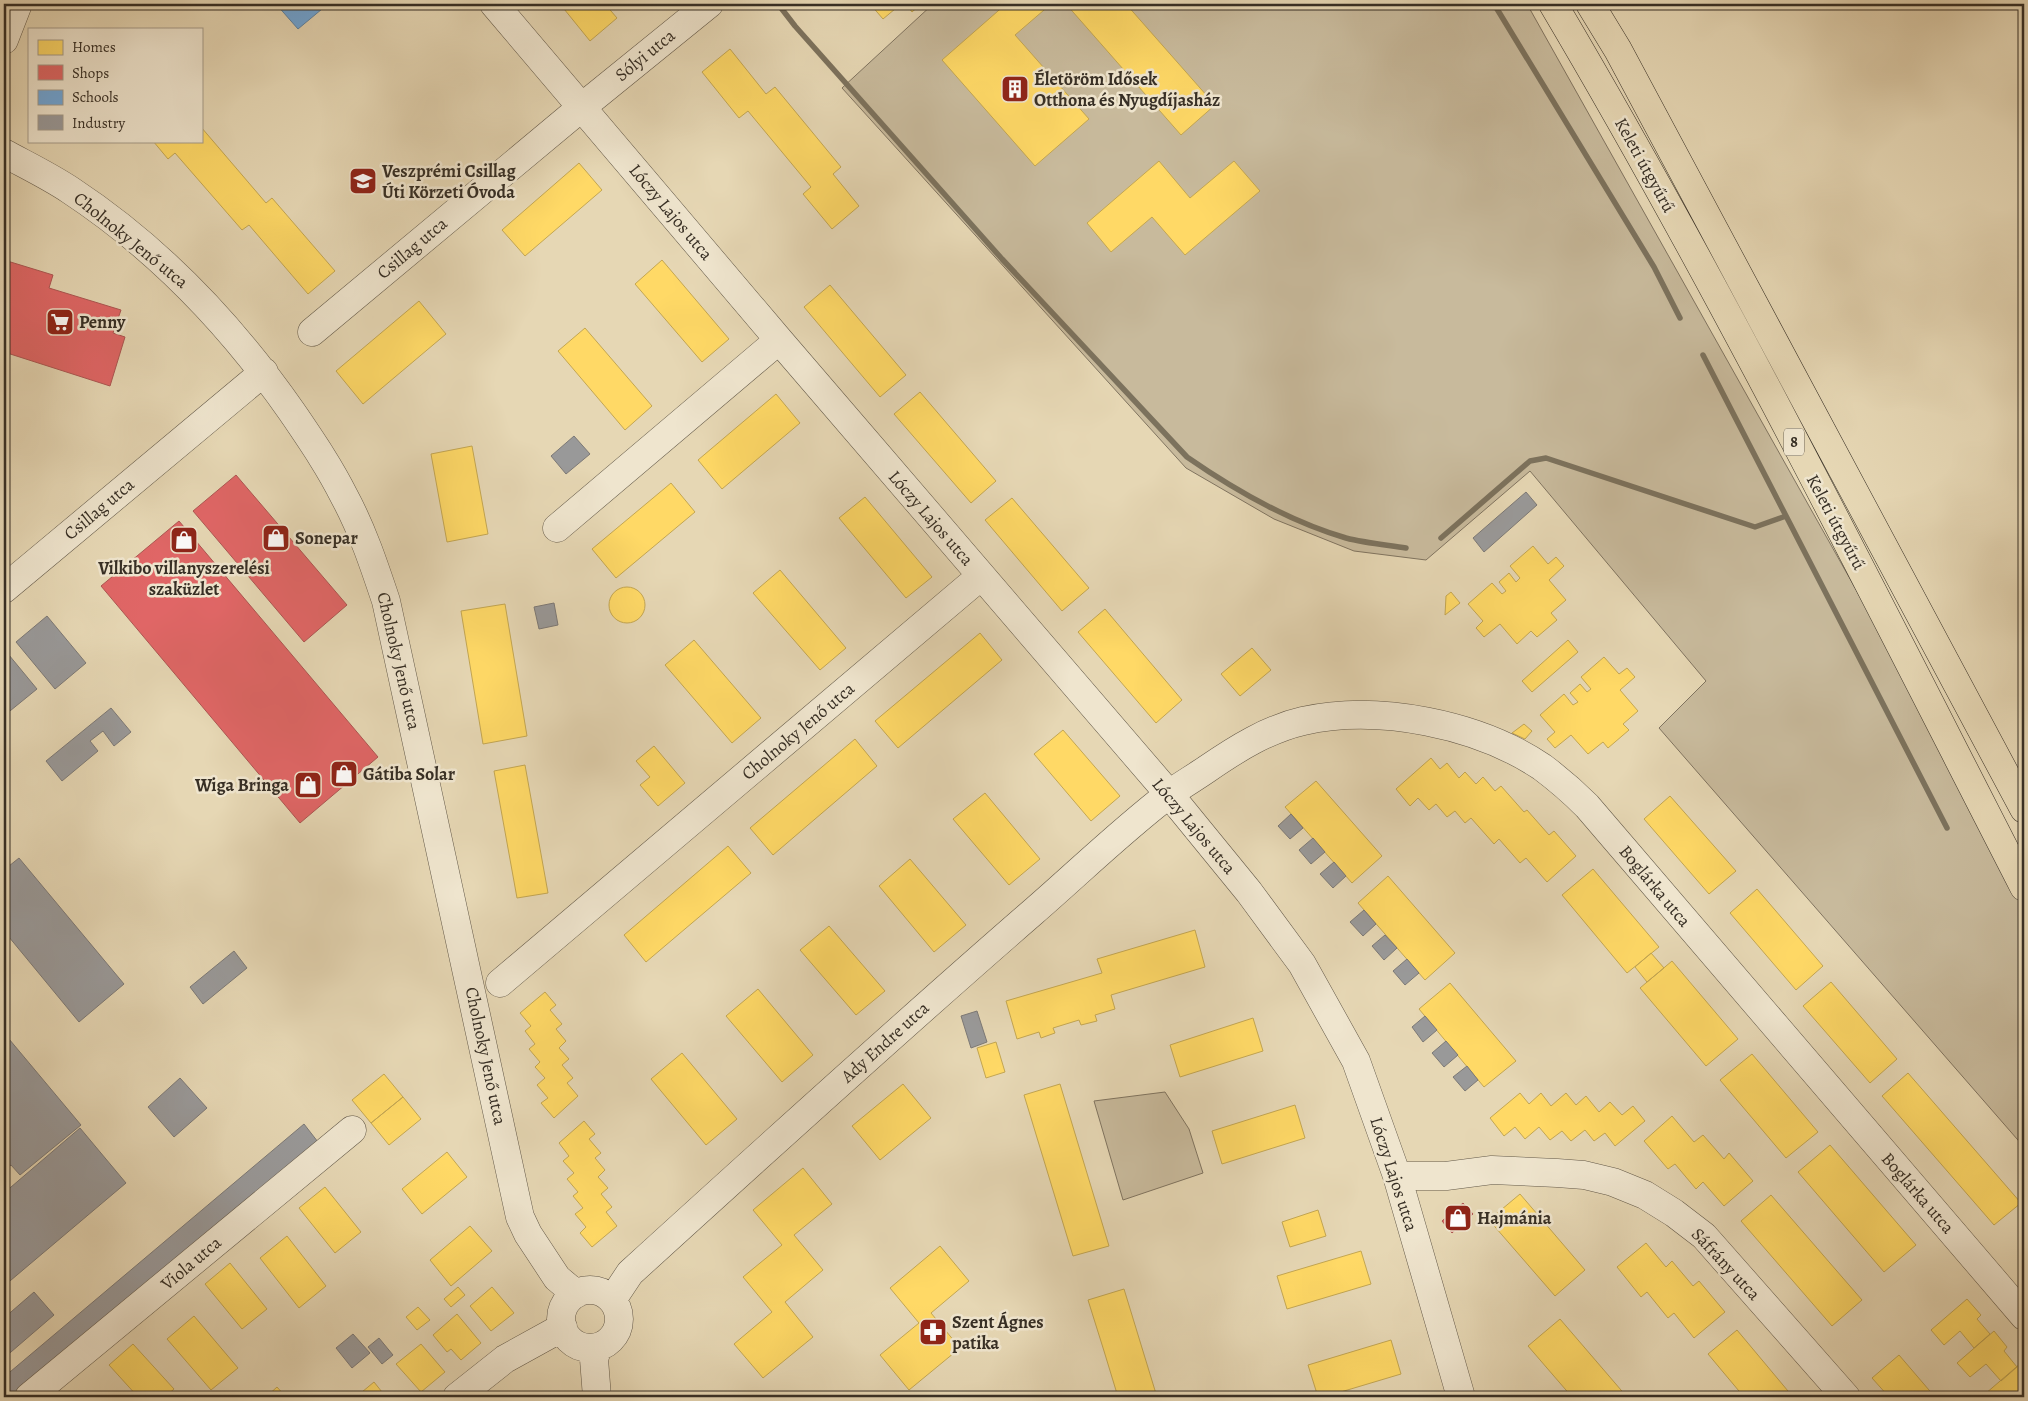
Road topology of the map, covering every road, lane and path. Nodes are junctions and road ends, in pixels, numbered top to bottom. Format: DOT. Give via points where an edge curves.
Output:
graph roads {
  1 [pos="18,4"];
  2 [pos="494,4"];
  3 [pos="709,4"];
  4 [pos="1553,4"];
  5 [pos="1590,4"];
  6 [pos="4,40"];
  7 [pos="582,106"];
  8 [pos="4,152"];
  9 [pos="312,332"];
  10 [pos="779,340"];
  11 [pos="264,372"];
  12 [pos="557,528"];
  13 [pos="981,576"];
  14 [pos="4,589"];
  15 [pos="1169,794"];
  16 [pos="2024,809"];
  17 [pos="2024,887"];
  18 [pos="500,983"];
  19 [pos="352,1130"];
  20 [pos="1397,1176"];
  21 [pos="576,1294"];
  22 [pos="612,1300"];
  23 [pos="2024,1316"];
  24 [pos="563,1327"];
  25 [pos="598,1348"];
  26 [pos="30,1397"];
  27 [pos="458,1397"];
  28 [pos="597,1397"];
  29 [pos="1462,1397"];
  30 [pos="1846,1397"];
  1 -- 6 [label="street"];
  2 -- 7 [label="street, Lóczy Lajos utca"];
  3 -- 7 [label="street, Sólyi utca"];
  4 -- 17 [label="main road, Keleti útgyűrű / 8" via="1705,274"];
  5 -- 16 [label="main road, Keleti útgyűrű / 8" via="1628,67"];
  7 -- 9 [label="street, Csillag utca"];
  7 -- 10 [label="street, Lóczy Lajos utca"];
  8 -- 11 [label="street, Cholnoky Jenő utca" via="69,189 144,246 189,287"];
  10 -- 12 [label="street"];
  10 -- 13 [label="street, Lóczy Lajos utca"];
  11 -- 14 [label="street, Csillag utca"];
  11 -- 21 [label="street, Cholnoky Jenő utca" via="324,458 368,546 398,654 520,1217 557,1278"];
  13 -- 15 [label="street, Lóczy Lajos utca"];
  13 -- 18 [label="street, Cholnoky Jenő utca"];
  15 -- 20 [label="street, Lóczy Lajos utca" via="1249,892 1302,964 1356,1061"];
  15 -- 22 [label="street, Ady Endre utca" via="912,1016 630,1272"];
  15 -- 23 [label="street, Boglárka utca" via="1233,752 1271,732 1331,717 1382,716 1428,721 1488,741 1541,767 1587,806"];
  19 -- 26 [label="street, Viola utca"];
  20 -- 29 [label="street, Lóczy Lajos utca"];
  20 -- 30 [label="street, Sáfrány utca" via="1446,1176 1492,1170 1584,1175 1645,1195 1704,1236"];
  21 -- 22 [label="street" via="595,1291"];
  21 -- 24 [label="street" via="565,1305"];
  22 -- 25 [label="street" via="620,1318 618,1328 607,1343"];
  24 -- 25 [label="street" via="572,1342"];
  24 -- 27 [label="street" via="505,1359"];
  25 -- 28 [label="street" via="594,1359"];
}
